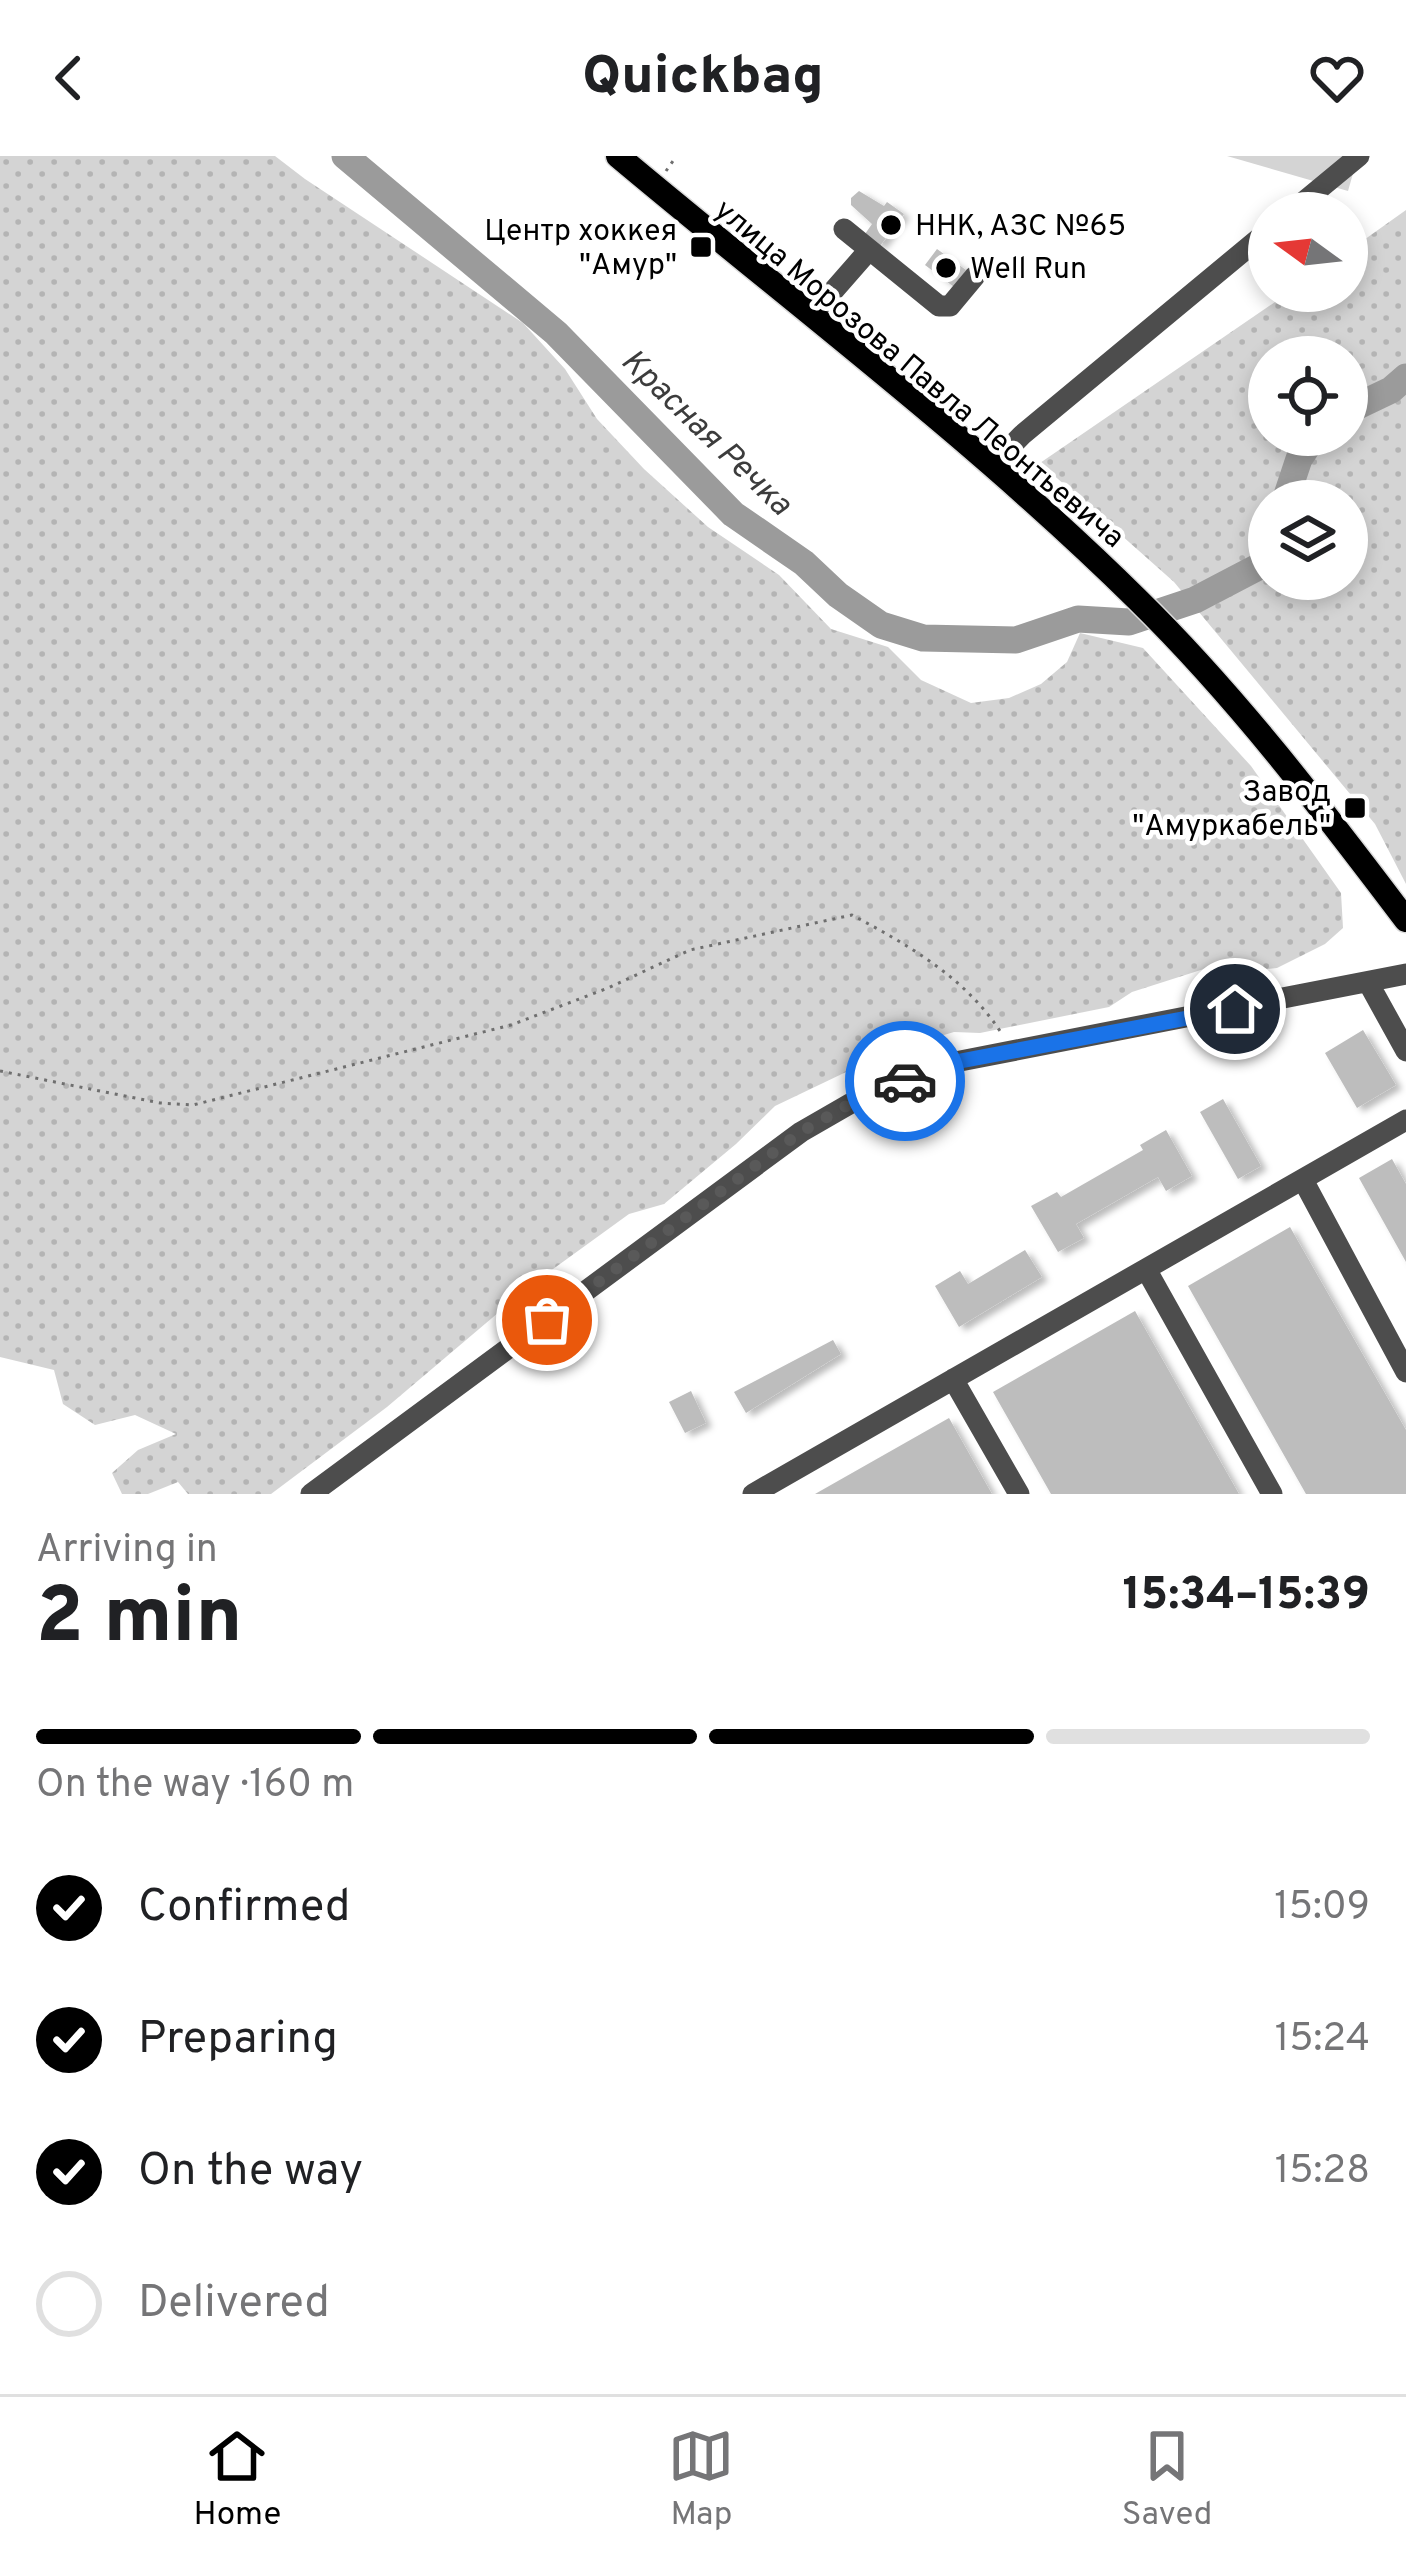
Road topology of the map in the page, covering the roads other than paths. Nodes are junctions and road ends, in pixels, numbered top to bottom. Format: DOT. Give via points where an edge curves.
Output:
graph roads {
  1 [pos="618,156"];
  2 [pos="1359,156"];
  3 [pos="1315,192"];
  4 [pos="844,229"];
  5 [pos="1248,247"];
  6 [pos="869,250"];
  7 [pos="975,276"];
  8 [pos="812,314"];
  9 [pos="992,466"];
  10 [pos="1406,920"];
  11 [pos="1406,974"];
  12 [pos="1369,984"];
  13 [pos="1406,1051"];
  14 [pos="1406,1120"];
  15 [pos="1304,1180"];
  16 [pos="1146,1269"];
  17 [pos="1406,1372"];
  18 [pos="953,1379"];
  19 [pos="757,1493"];
  20 [pos="311,1494"];
  21 [pos="1019,1494"];
  22 [pos="1272,1494"];
  1 -- 8 [label="main road, улица Морозова Павла Леонтьевича"];
  2 -- 3 [label="street"];
  4 -- 6 [label="street"];
  5 -- 9 [label="street"];
  6 -- 7 [label="street" via="939,306 950,306"];
  6 -- 8 [label="street"];
  8 -- 9 [label="main road, улица Морозова Павла Леонтьевича"];
  9 -- 10 [label="main road, улица Морозова Павла Леонтьевича" via="1211,678"];
  11 -- 12 [label="street"];
  12 -- 13 [label="street"];
  12 -- 20 [label="street" via="950,1063 860,1098 801,1132"];
  14 -- 15 [label="street"];
  15 -- 16 [label="street"];
  15 -- 17 [label="street"];
  16 -- 18 [label="street"];
  16 -- 22 [label="street"];
  18 -- 19 [label="street"];
  18 -- 21 [label="street"];
}
